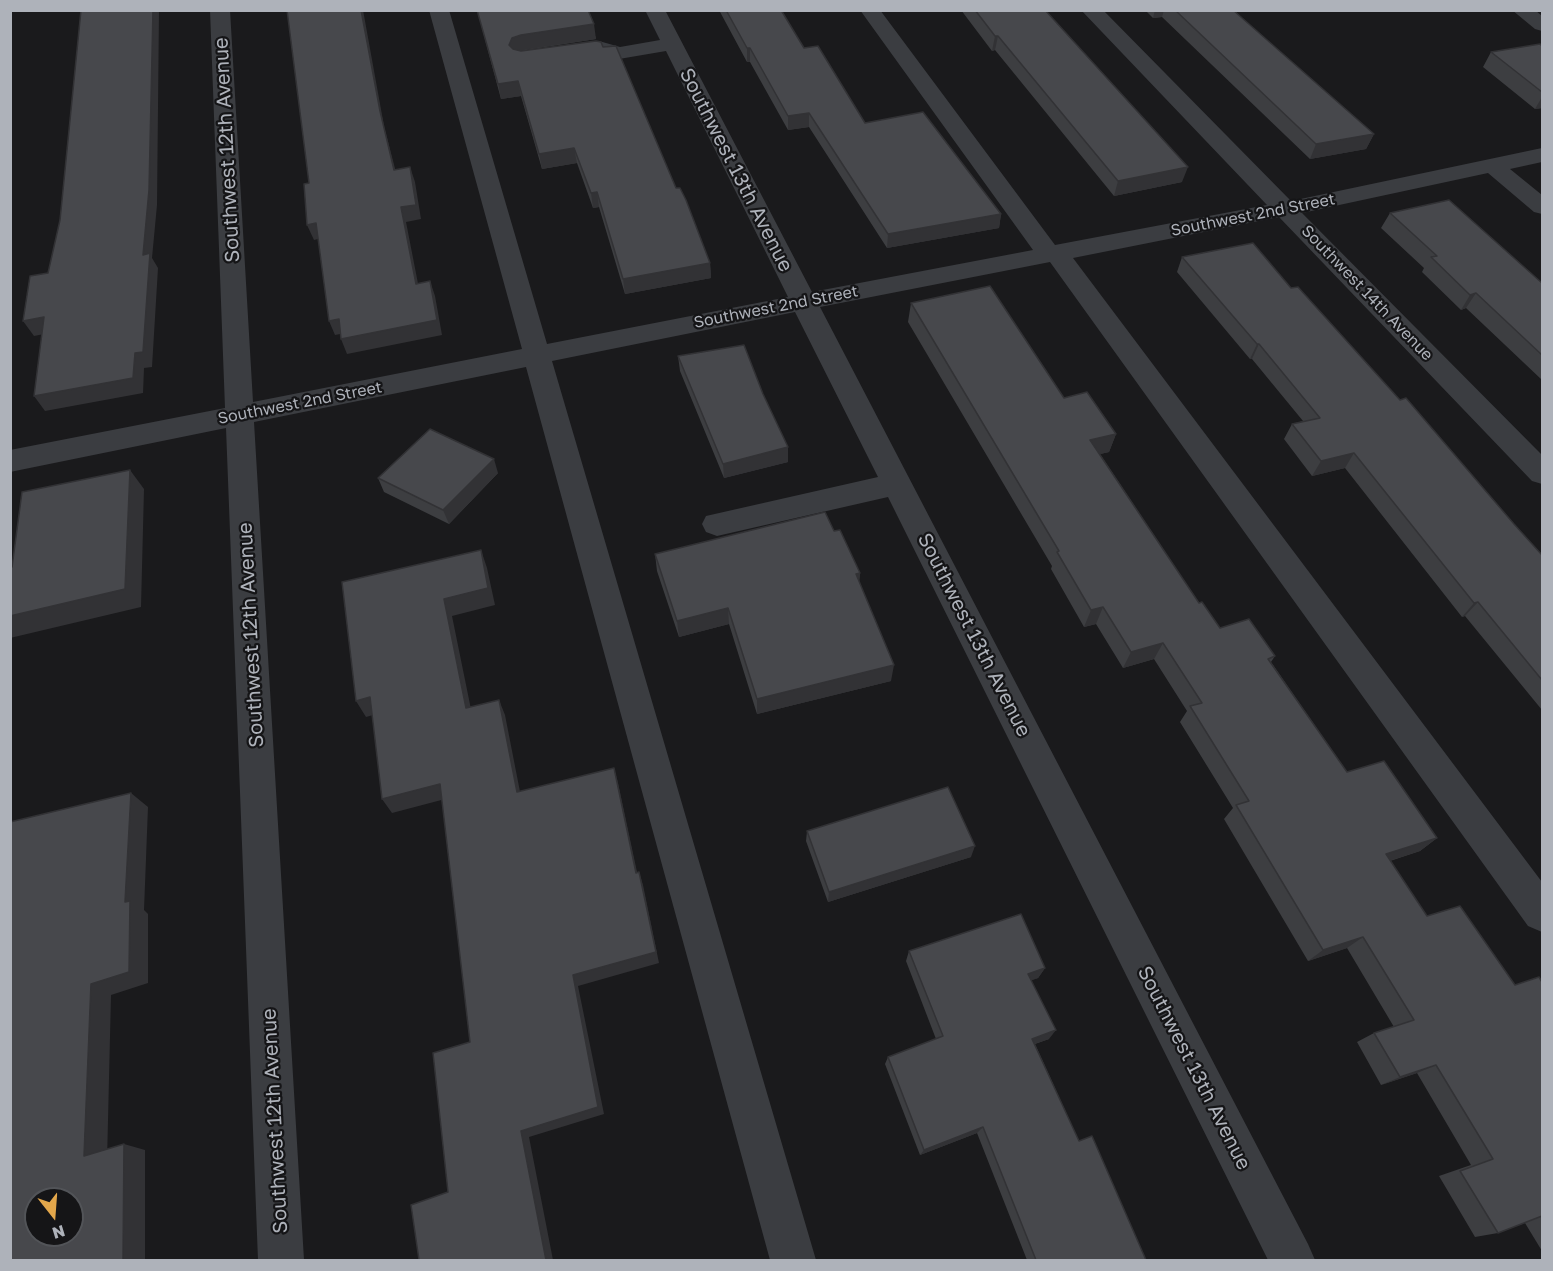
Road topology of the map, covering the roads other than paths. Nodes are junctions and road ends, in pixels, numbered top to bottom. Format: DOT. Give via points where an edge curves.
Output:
graph roads {
  1 [pos="220,10"];
  2 [pos="438,10"];
  3 [pos="654,10"];
  4 [pos="870,10"];
  5 [pos="1091,10"];
  6 [pos="1522,10"];
  7 [pos="1542,25"];
  8 [pos="672,44"];
  9 [pos="556,53"];
  10 [pos="1532,157"];
  11 [pos="1492,165"];
  12 [pos="1542,177"];
  13 [pos="1542,207"];
  14 [pos="1285,209"];
  15 [pos="1053,254"];
  16 [pos="803,302"];
  17 [pos="537,355"];
  18 [pos="240,415"];
  19 [pos="10,461"];
  20 [pos="1542,473"];
  21 [pos="896,484"];
  22 [pos="717,524"];
  23 [pos="1542,913"];
  24 [pos="281,1260"];
  25 [pos="793,1260"];
  26 [pos="1292,1260"];
  1 -- 18 [label="street, Southwest 12th Avenue"];
  2 -- 17 [label="street"];
  3 -- 8 [label="street, Southwest 13th Avenue"];
  4 -- 15 [label="street"];
  5 -- 14 [label="street, Southwest 14th Avenue"];
  6 -- 7 [label="street"];
  8 -- 9 [label="street" via="620,53 599,47"];
  8 -- 16 [label="street, Southwest 13th Avenue"];
  10 -- 11 [label="street, Southwest 2nd Street"];
  10 -- 12 [label="street"];
  11 -- 13 [label="street"];
  11 -- 14 [label="street, Southwest 2nd Street"];
  14 -- 15 [label="street, Southwest 2nd Street"];
  14 -- 20 [label="street, Southwest 14th Avenue"];
  15 -- 16 [label="street, Southwest 2nd Street"];
  15 -- 23 [label="street"];
  16 -- 17 [label="street, Southwest 2nd Street"];
  16 -- 21 [label="street, Southwest 13th Avenue"];
  17 -- 18 [label="street, Southwest 2nd Street"];
  17 -- 25 [label="street"];
  18 -- 19 [label="street, Southwest 2nd Street"];
  18 -- 24 [label="street, Southwest 12th Avenue"];
  21 -- 22 [label="street"];
  21 -- 26 [label="street, Southwest 13th Avenue"];
}
